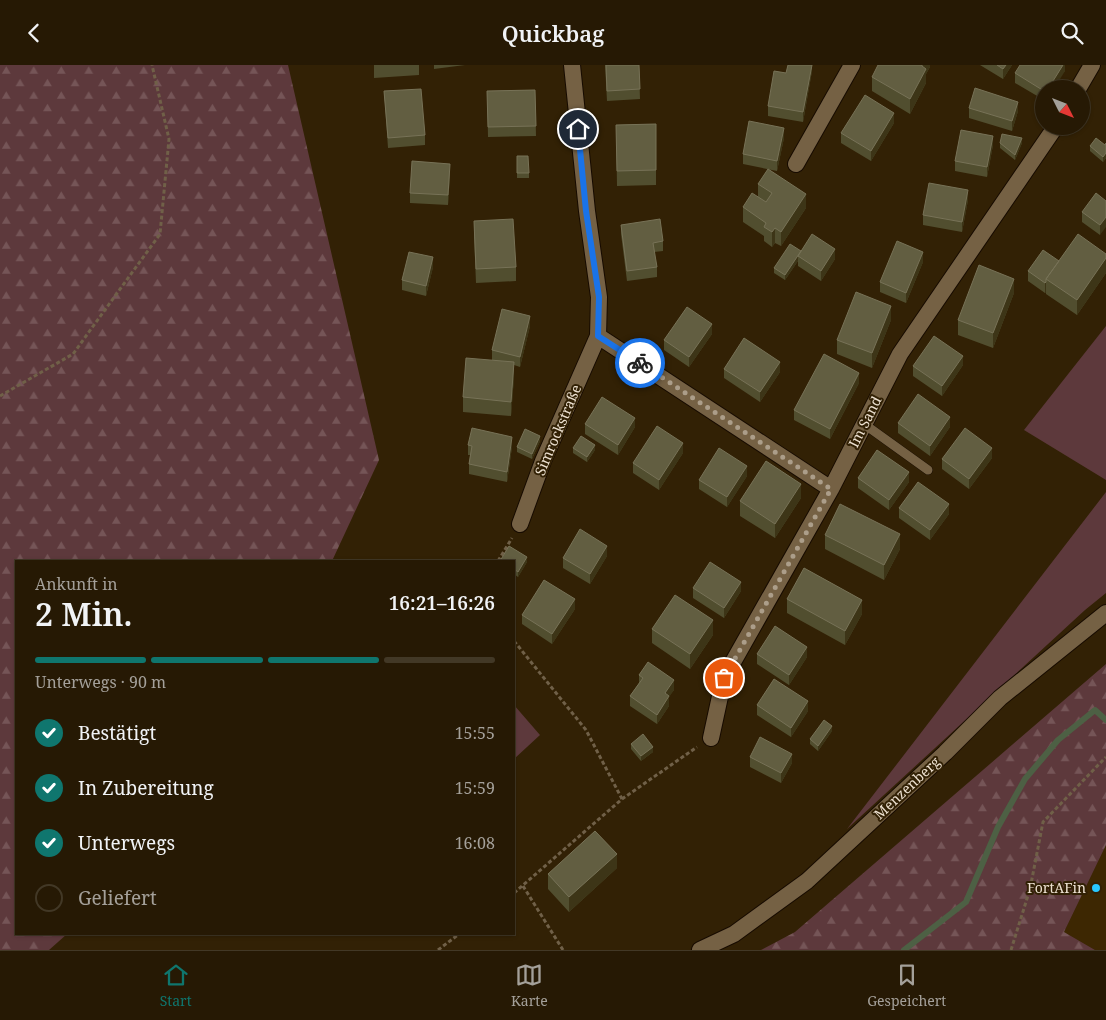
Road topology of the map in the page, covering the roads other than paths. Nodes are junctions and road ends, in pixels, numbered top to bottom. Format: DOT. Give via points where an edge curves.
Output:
graph roads {
  1 [pos="572,65"];
  2 [pos="852,65"];
  3 [pos="1092,65"];
  4 [pos="1083,80"];
  5 [pos="1050,135"];
  6 [pos="796,164"];
  7 [pos="598,336"];
  8 [pos="864,423"];
  9 [pos="928,469"];
  10 [pos="831,489"];
  11 [pos="520,525"];
  12 [pos="1106,613"];
  13 [pos="711,738"];
  14 [pos="700,950"];
  1 -- 7 [label="street, Simrockstraße" via="586,211 599,297"];
  2 -- 6 [label="street"];
  3 -- 4 [label="street"];
  5 -- 8 [label="street, Im Sand" via="900,354"];
  7 -- 10 [label="street"];
  7 -- 11 [label="street, Simrockstraße" via="543,461"];
  8 -- 9 [label="lane"];
  8 -- 10 [label="street, Im Sand"];
  10 -- 13 [label="street, Im Sand" via="724,678"];
  12 -- 14 [label="street, Menzenberg" via="1000,698 807,881 734,934"];
}
